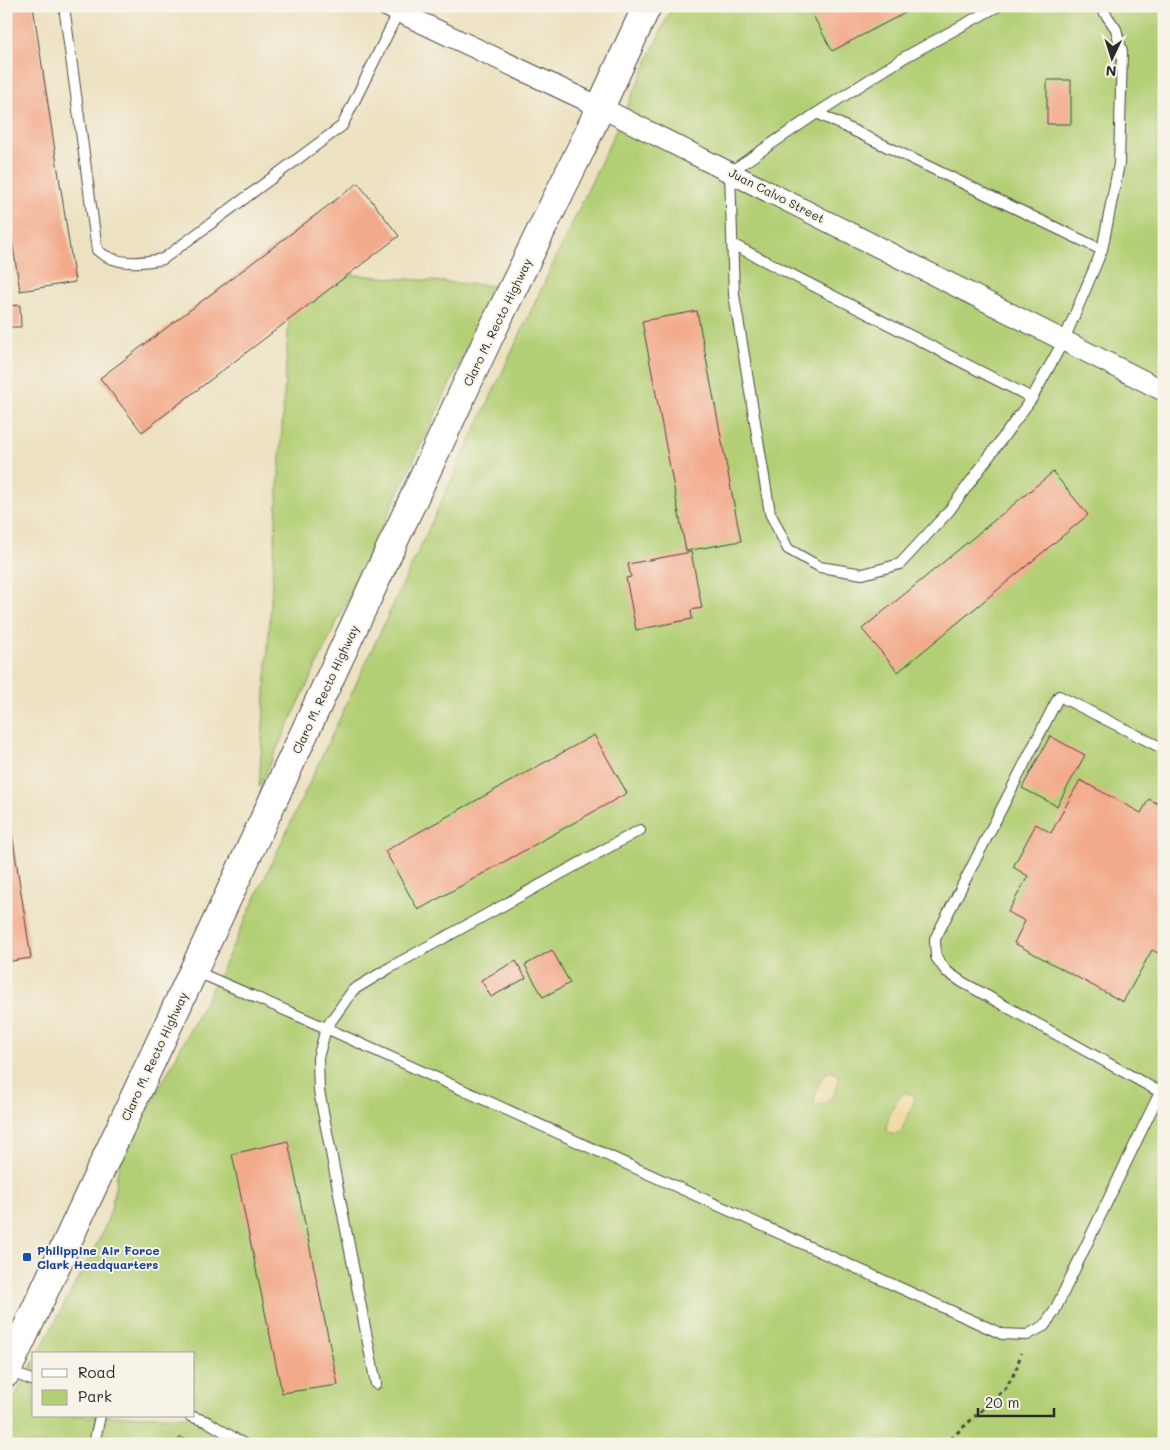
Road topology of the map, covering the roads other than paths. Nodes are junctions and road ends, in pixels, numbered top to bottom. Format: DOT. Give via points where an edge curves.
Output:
graph roads {
  1 [pos="64,6"];
  2 [pos="647,6"];
  3 [pos="998,6"];
  4 [pos="1100,6"];
  5 [pos="395,8"];
  6 [pos="600,107"];
  7 [pos="817,113"];
  8 [pos="730,172"];
  9 [pos="732,244"];
  10 [pos="1102,250"];
  11 [pos="1064,340"];
  12 [pos="1164,391"];
  13 [pos="1032,398"];
  14 [pos="1164,749"];
  15 [pos="640,830"];
  16 [pos="194,970"];
  17 [pos="326,1028"];
  18 [pos="1162,1088"];
  19 [pos="7,1372"];
  20 [pos="32,1381"];
  21 [pos="376,1384"];
  22 [pos="100,1418"];
  23 [pos="195,1418"];
  24 [pos="94,1444"];
  25 [pos="244,1444"];
  1 -- 5 [label="lane" via="97,250 105,257 142,263 164,259 342,126"];
  2 -- 6 [label="main road, Claro M. Recto Highway"];
  3 -- 7 [label="lane" via="905,57"];
  4 -- 10 [label="lane" via="1116,29 1122,52 1119,164"];
  5 -- 6 [label="street, Juan Calvo Street"];
  6 -- 8 [label="street, Juan Calvo Street"];
  6 -- 16 [label="main road, Claro M. Recto Highway" via="488,339"];
  7 -- 8 [label="lane"];
  7 -- 10 [label="lane"];
  8 -- 9 [label="lane"];
  8 -- 11 [label="street, Juan Calvo Street"];
  9 -- 13 [label="lane"];
  9 -- 13 [label="lane" via="734,296 770,513 788,548 820,567 863,574 900,564 950,511"];
  10 -- 11 [label="lane"];
  11 -- 12 [label="street, Juan Calvo Street"];
  11 -- 13 [label="lane"];
  14 -- 18 [label="lane" via="1059,696 935,939 936,957 951,975"];
  15 -- 17 [label="lane" via="353,990"];
  16 -- 17 [label="lane"];
  16 -- 19 [label="main road, Claro M. Recto Highway"];
  17 -- 18 [label="lane" via="1002,1334 1027,1335 1044,1326 1054,1312"];
  17 -- 21 [label="lane" via="318,1058 320,1092"];
  19 -- 20 [label="lane"];
  22 -- 24 [label="lane"];
  23 -- 25 [label="lane"];
}
